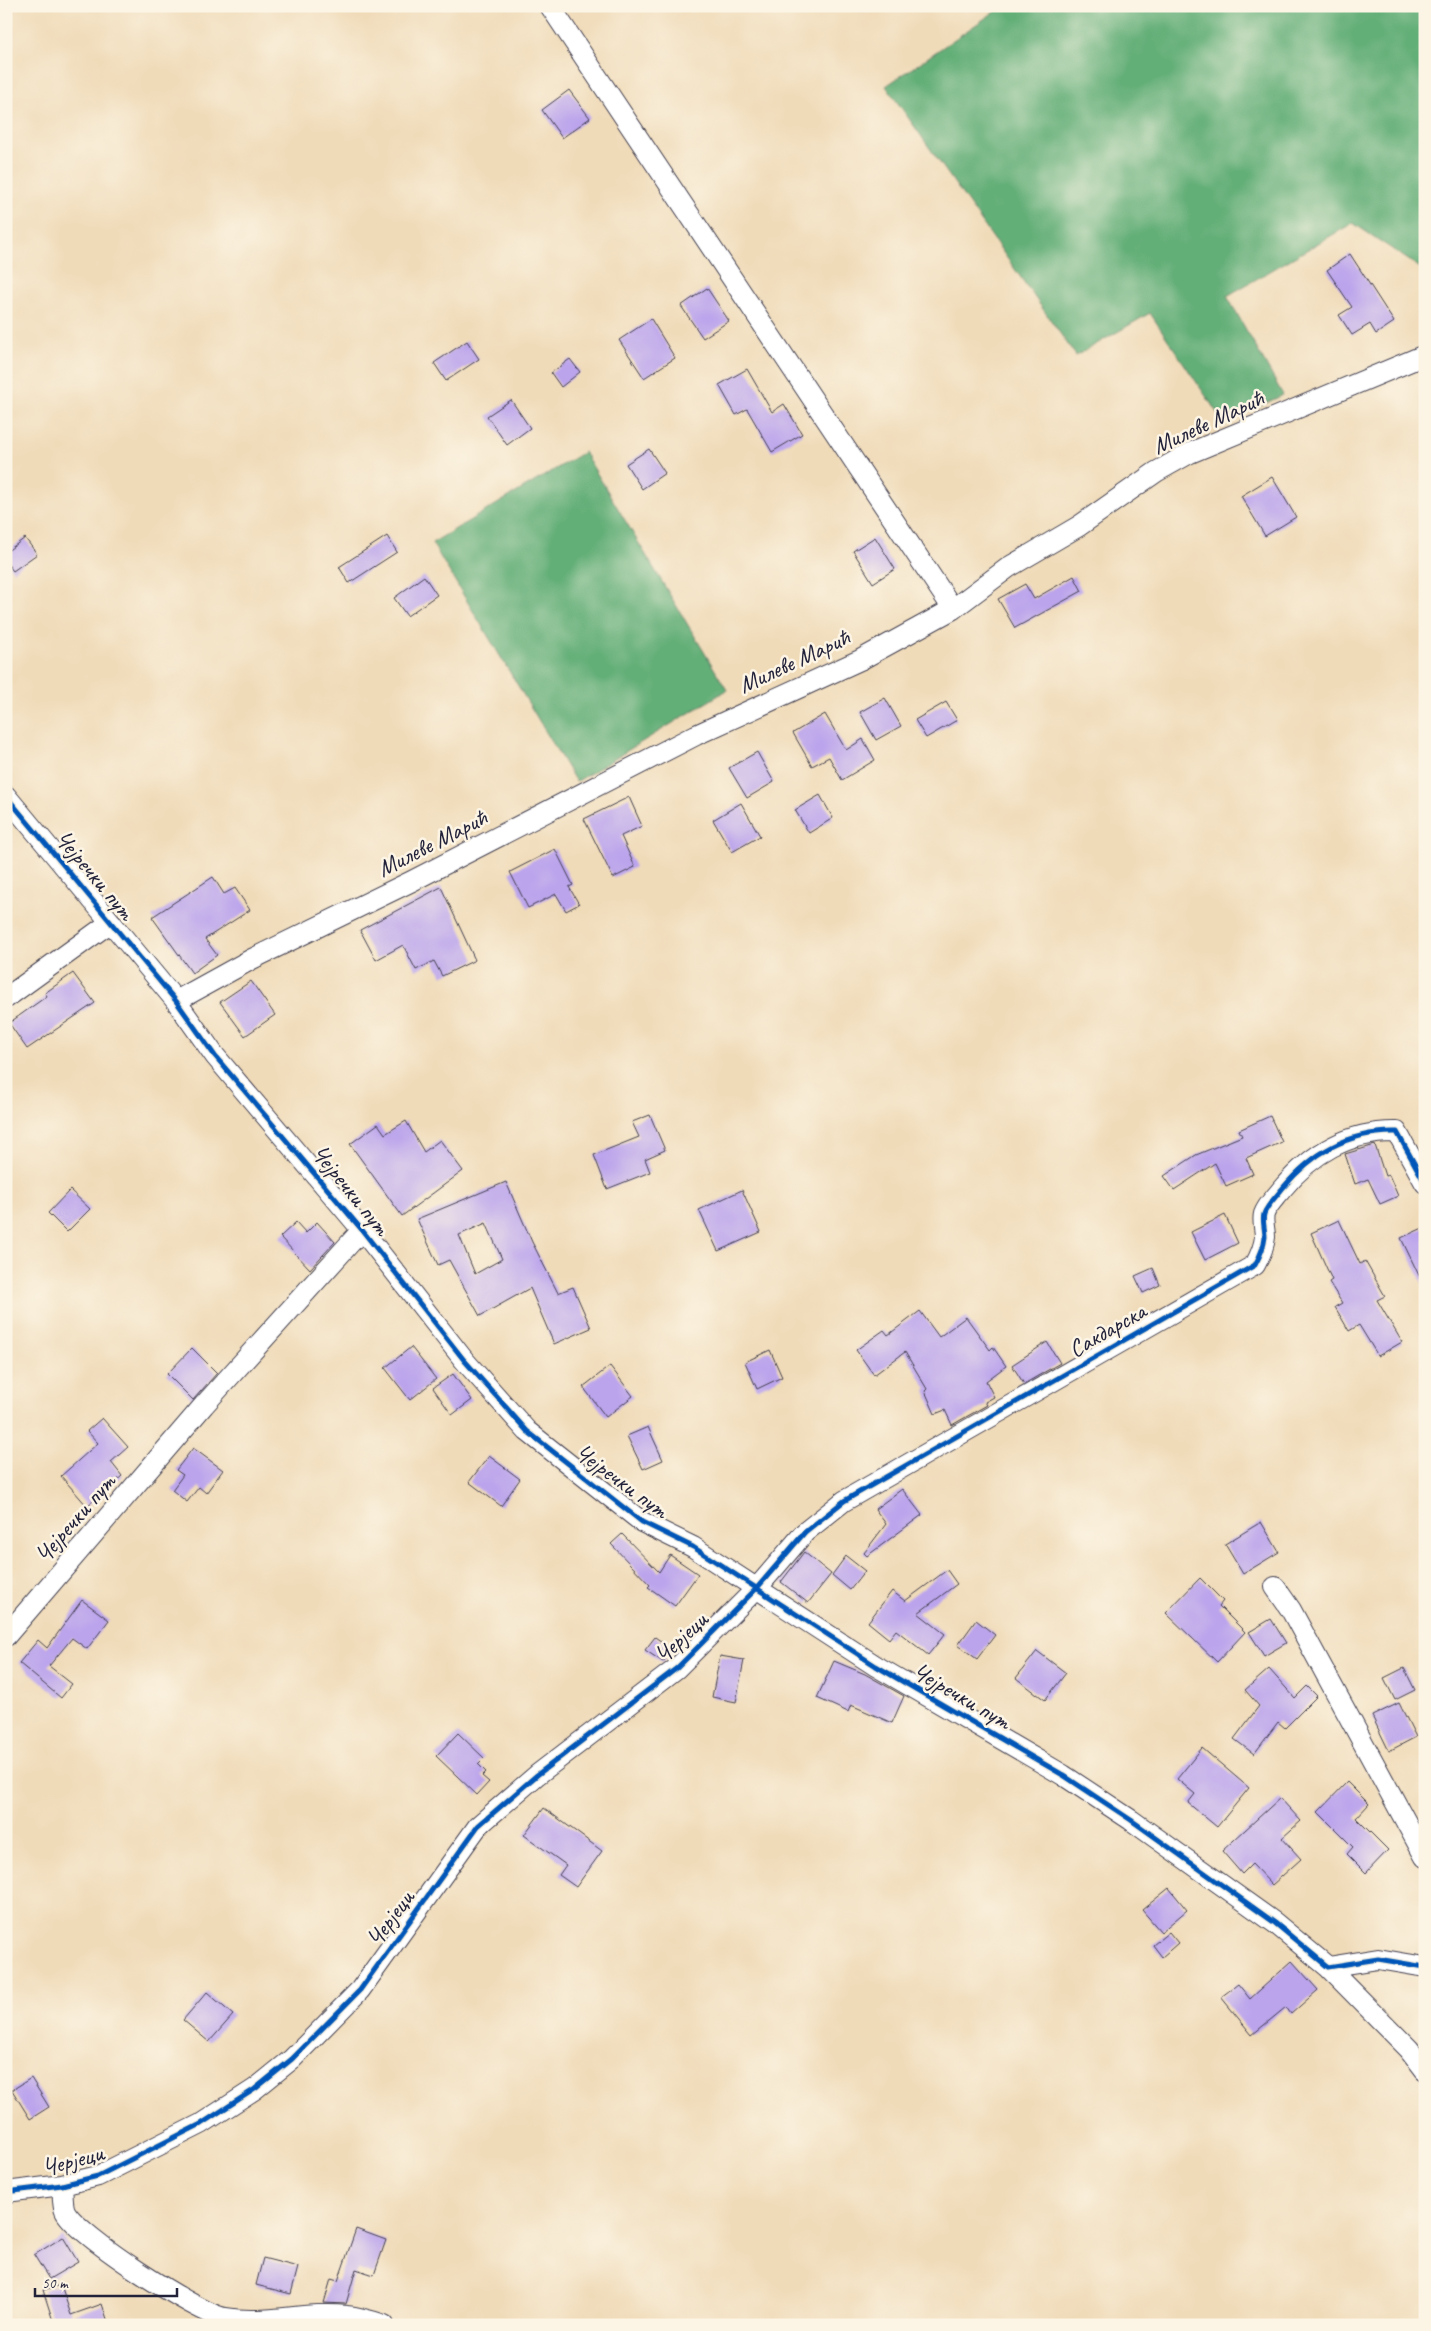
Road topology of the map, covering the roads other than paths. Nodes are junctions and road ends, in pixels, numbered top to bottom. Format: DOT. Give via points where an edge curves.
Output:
graph roads {
  1 [pos="550,6"];
  2 [pos="1425,355"];
  3 [pos="953,609"];
  4 [pos="6,796"];
  5 [pos="111,922"];
  6 [pos="6,998"];
  7 [pos="176,1002"];
  8 [pos="1425,1183"];
  9 [pos="362,1230"];
  10 [pos="1275,1587"];
  11 [pos="756,1588"];
  12 [pos="6,1636"];
  13 [pos="1425,1857"];
  14 [pos="1328,1967"];
  15 [pos="1425,1967"];
  16 [pos="1425,2070"];
  17 [pos="62,2185"];
  18 [pos="6,2192"];
  19 [pos="247,2323"];
  20 [pos="384,2325"];
  1 -- 3 [label="street"];
  2 -- 3 [label="street, Милеве Мaрић" via="1172,462 1079,526 1009,567"];
  3 -- 7 [label="street, Милеве Мaрић" via="860,660 696,735 252,959"];
  4 -- 5 [label="street, Чејречки пут"];
  5 -- 6 [label="street"];
  5 -- 7 [label="street, Чејречки пут"];
  7 -- 9 [label="street, Чејречки пут" via="215,1056"];
  8 -- 11 [label="street, Сакдарска" via="1397,1132 1367,1134 1322,1152 1300,1168 1269,1205 1264,1215 1265,1237 1255,1266 844,1501 804,1532"];
  9 -- 11 [label="street, Чејречки пут" via="464,1360 527,1431 642,1522 693,1547"];
  9 -- 12 [label="street, Чејречки пут" via="204,1405"];
  10 -- 13 [label="street" via="1291,1610"];
  11 -- 14 [label="street, Чејречки пут" via="876,1666 1132,1820 1275,1922"];
  11 -- 17 [label="street, Черјеци" via="677,1668 537,1774 478,1826 360,1990 292,2059 255,2089 201,2124 98,2176"];
  14 -- 15 [label="street" via="1378,1959"];
  14 -- 16 [label="street" via="1409,2049"];
  17 -- 18 [label="street, Черјеци"];
  17 -- 19 [label="street, Черјеци" via="64,2210 75,2225 97,2244 196,2306 223,2318"];
  19 -- 20 [label="street, Черјеци" via="345,2315"];
}
